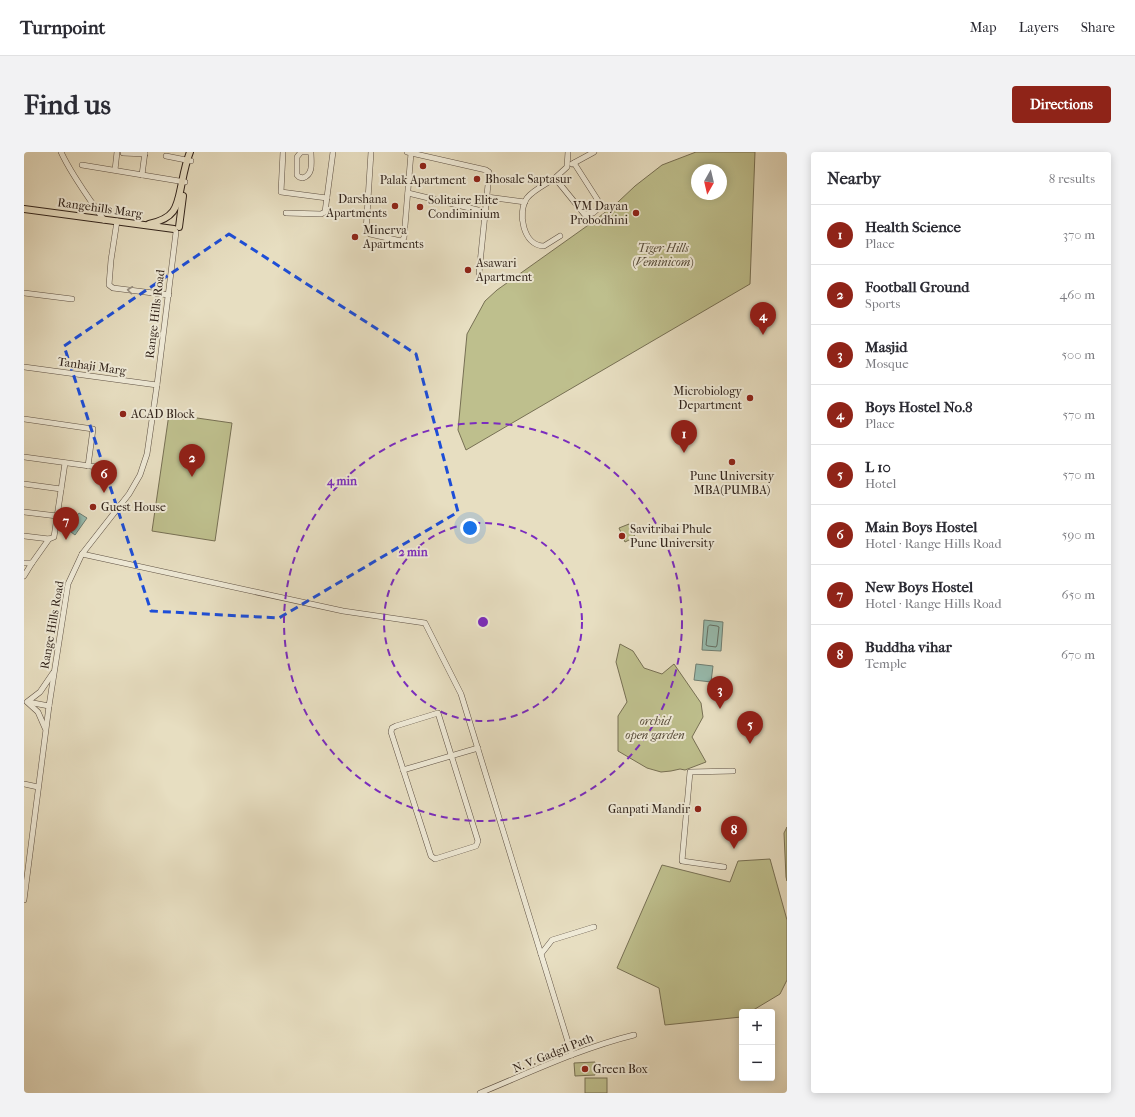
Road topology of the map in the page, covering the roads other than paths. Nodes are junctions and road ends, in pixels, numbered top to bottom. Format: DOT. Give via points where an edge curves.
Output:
graph roads {
  1 [pos="61,152"];
  2 [pos="117,152"];
  3 [pos="190,152"];
  4 [pos="194,152"];
  5 [pos="283,152"];
  6 [pos="311,152"];
  7 [pos="333,152"];
  8 [pos="371,152"];
  9 [pos="568,152"];
  10 [pos="594,152"];
  11 [pos="123,153"];
  12 [pos="145,153"];
  13 [pos="409,153"];
  14 [pos="166,156"];
  15 [pos="189,160"];
  16 [pos="574,163"];
  17 [pos="82,165"];
  18 [pos="567,167"];
  19 [pos="115,170"];
  20 [pos="142,175"];
  21 [pos="554,178"];
  22 [pos="183,182"];
  23 [pos="408,193"];
  24 [pos="487,197"];
  25 [pos="327,198"];
  26 [pos="179,202"];
  27 [pos="524,202"];
  28 [pos="24,209"];
  29 [pos="486,212"];
  30 [pos="286,213"];
  31 [pos="104,220"];
  32 [pos="117,221"];
  33 [pos="146,225"];
  34 [pos="176,229"];
  35 [pos="560,236"];
  36 [pos="480,273"];
  37 [pos="24,293"];
  38 [pos="169,295"];
  39 [pos="72,299"];
  40 [pos="24,367"];
  41 [pos="157,385"];
  42 [pos="24,419"];
  43 [pos="24,457"];
  44 [pos="65,463"];
  45 [pos="88,466"];
  46 [pos="98,467"];
  47 [pos="24,484"];
  48 [pos="61,489"];
  49 [pos="24,512"];
  50 [pos="57,516"];
  51 [pos="24,536"];
  52 [pos="49,539"];
  53 [pos="82,554"];
  54 [pos="24,562"];
  55 [pos="32,563"];
  56 [pos="24,576"];
  57 [pos="54,670"];
  58 [pos="25,702"];
  59 [pos="49,706"];
  60 [pos="46,729"];
  61 [pos="478,748"];
  62 [pos="452,756"];
  63 [pos="403,770"];
  64 [pos="733,771"];
  65 [pos="24,784"];
  66 [pos="38,787"];
  67 [pos="724,867"];
  68 [pos="24,900"];
  69 [pos="594,927"];
  70 [pos="541,954"];
  71 [pos="634,1035"];
  72 [pos="572,1055"];
  73 [pos="480,1093"];
  1 -- 31 [label="street" via="70,170"];
  2 -- 19 [label="street"];
  3 -- 15 [label="main road"];
  4 -- 15 [label="main road"];
  5 -- 25 [label="street" via="281,192"];
  6 -- 6 [label="street" via="310,174 303,178 299,177 298,156 301,152"];
  7 -- 25 [label="street"];
  8 -- 23 [label="street" via="367,233 403,240"];
  9 -- 18 [label="street"];
  10 -- 16 [label="street"];
  11 -- 12 [label="street"];
  12 -- 20 [label="street"];
  13 -- 23 [label="street"];
  13 -- 24 [label="street" via="488,171 490,175"];
  14 -- 15 [label="street"];
  15 -- 22 [label="main road"];
  16 -- 18 [label="street"];
  16 -- 21 [label="street" via="599,202 600,207 594,213 585,215"];
  17 -- 19 [label="street"];
  18 -- 21 [label="street"];
  19 -- 20 [label="street"];
  20 -- 22 [label="street"];
  21 -- 27 [label="street"];
  22 -- 26 [label="main road, Range Hills Road"];
  22 -- 34 [label="main road"];
  23 -- 29 [label="street"];
  24 -- 27 [label="street"];
  24 -- 29 [label="street"];
  25 -- 30 [label="street" via="326,211 323,214"];
  26 -- 33 [label="main road" via="174,211 164,219"];
  26 -- 34 [label="main road, Range Hills Road"];
  27 -- 35 [label="street" via="522,216 525,231 531,240 544,246"];
  28 -- 31 [label="main road, Rangehills Marg"];
  29 -- 36 [label="street"];
  31 -- 32 [label="main road, Rangehills Marg"];
  32 -- 33 [label="main road, Rangehills Marg"];
  38 -- 32 [label="street, one-way" via="113,288 108,285"];
  33 -- 34 [label="main road, Rangehills Marg"];
  34 -- 38 [label="street, Range Hills Road"];
  37 -- 39 [label="street"];
  38 -- 41 [label="street, Range Hills Road"];
  40 -- 41 [label="street, Tanhaji Marg"];
  41 -- 53 [label="street, Range Hills Road" via="147,454 140,475 129,494"];
  42 -- 45 [label="street" via="93,429"];
  43 -- 44 [label="street"];
  44 -- 45 [label="street"];
  44 -- 48 [label="street"];
  45 -- 46 [label="street"];
  47 -- 48 [label="street"];
  48 -- 50 [label="street"];
  49 -- 50 [label="street"];
  50 -- 52 [label="street" via="54,535"];
  51 -- 52 [label="street"];
  52 -- 55 [label="street"];
  53 -- 57 [label="street, Range Hills Road" via="68,584"];
  53 -- 61 [label="street" via="343,611 425,624 461,694"];
  54 -- 55 [label="street"];
  55 -- 56 [label="street"];
  57 -- 58 [label="street" via="44,688"];
  57 -- 59 [label="street, Range Hills Road"];
  58 -- 59 [label="street"];
  58 -- 60 [label="street" via="38,712"];
  59 -- 60 [label="street, Range Hills Road"];
  60 -- 66 [label="street, Range Hills Road"];
  61 -- 62 [label="street"];
  61 -- 70 [label="street"];
  62 -- 63 [label="street"];
  62 -- 63 [label="street" via="438,713 392,728"];
  62 -- 63 [label="street" via="478,842 476,846 437,859 430,856"];
  64 -- 67 [label="street" via="690,772 682,861"];
  65 -- 66 [label="street"];
  66 -- 68 [label="street, Range Hills Road"];
  69 -- 70 [label="street" via="552,940"];
  70 -- 72 [label="street"];
  71 -- 72 [label="street, N. V. Gadgil Path"];
  72 -- 73 [label="street, N. V. Gadgil Path"];
}
